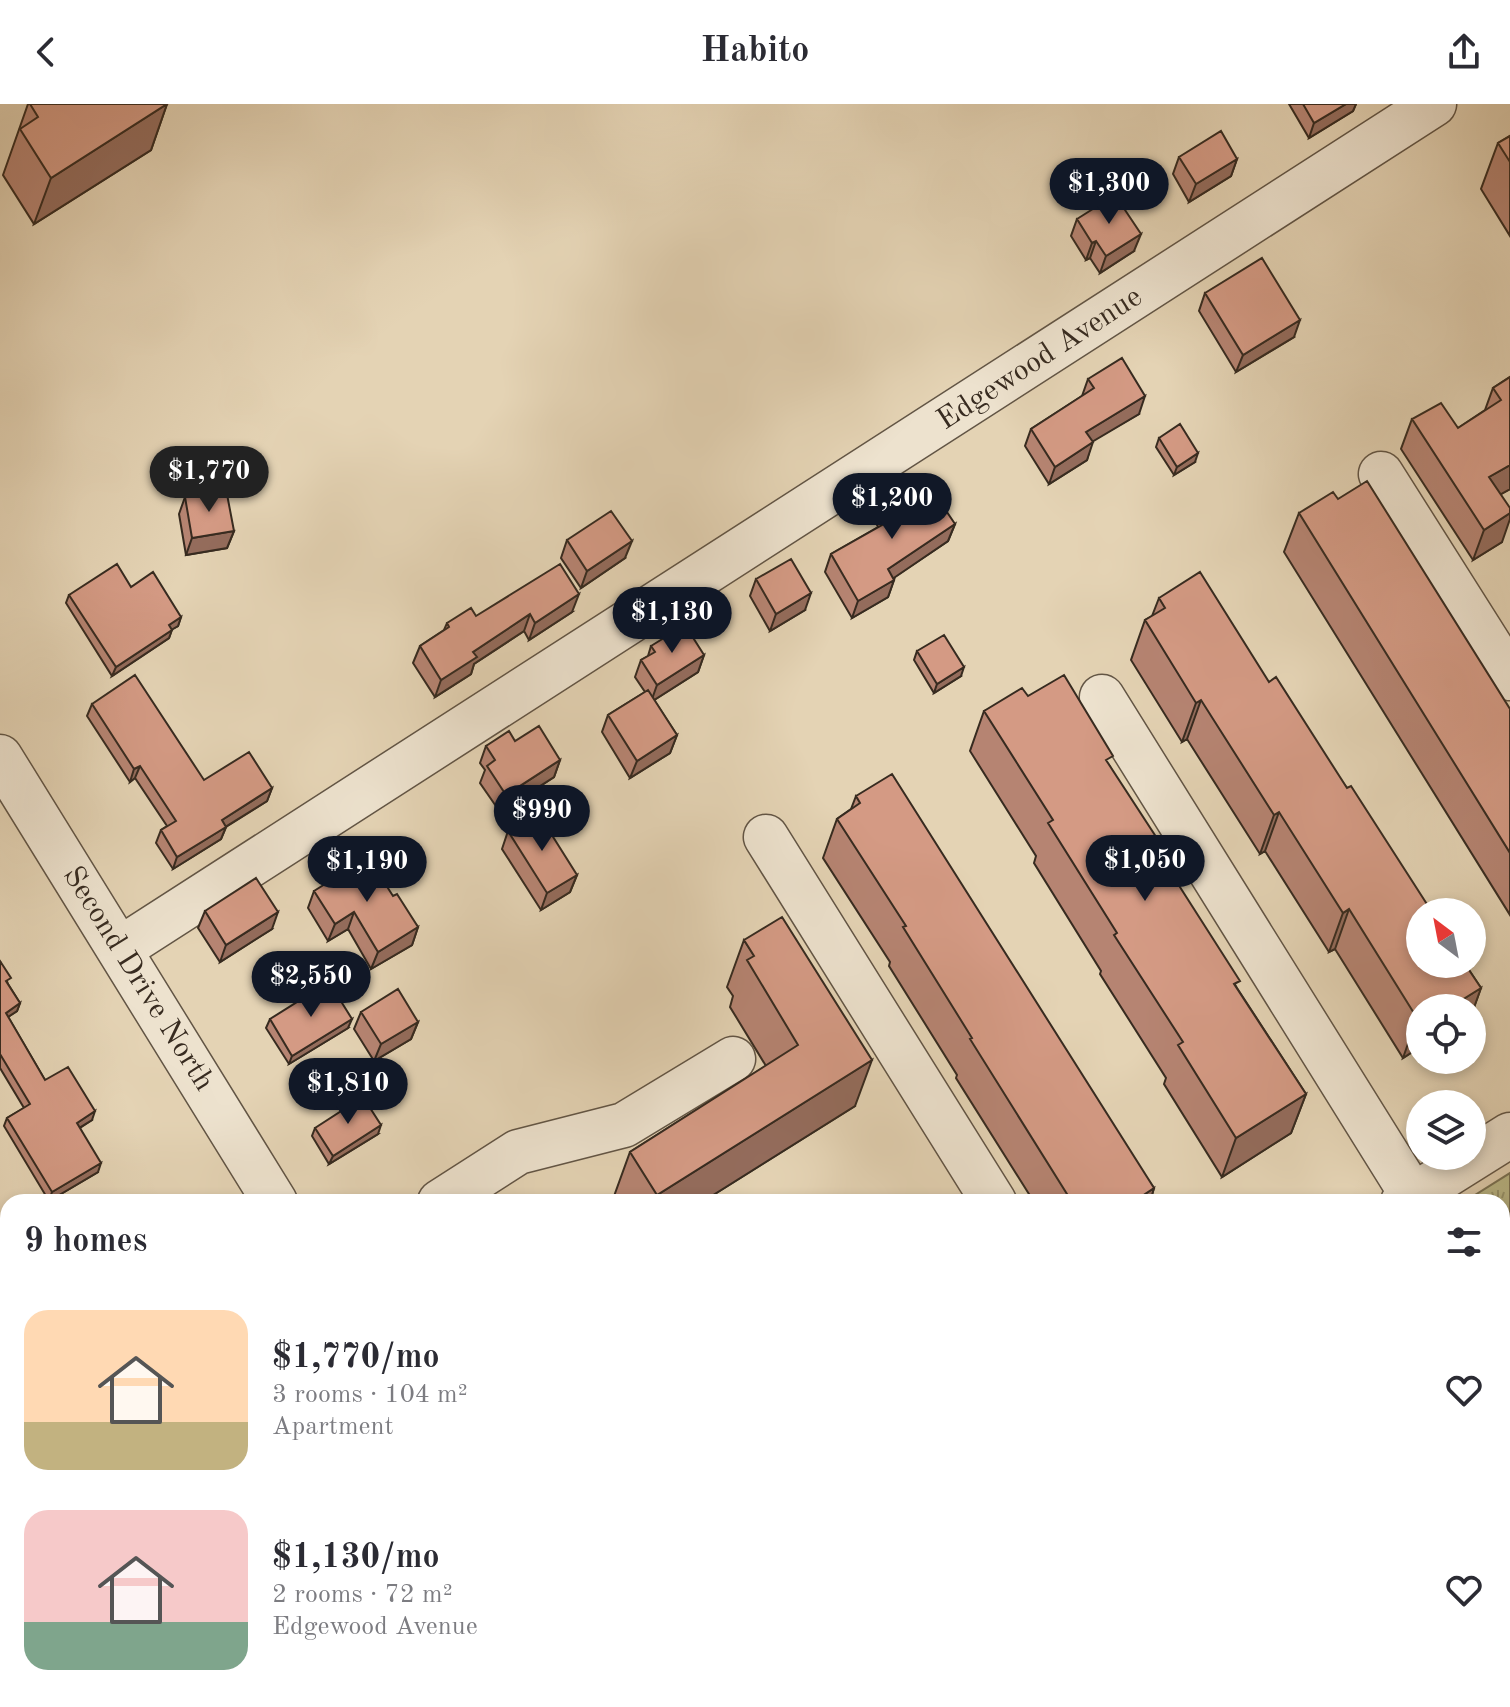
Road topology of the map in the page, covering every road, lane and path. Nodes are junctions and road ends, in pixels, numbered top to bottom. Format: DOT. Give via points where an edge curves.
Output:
graph roads {
  1 [pos="1434,104"];
  2 [pos="1381,474"];
  3 [pos="1510,678"];
  4 [pos="1102,697"];
  5 [pos="0,757"];
  6 [pos="766,837"];
  7 [pos="120,949"];
  8 [pos="733,1059"];
  9 [pos="1510,1135"];
  10 [pos="270,1194"];
  11 [pos="452,1194"];
  12 [pos="989,1194"];
  13 [pos="1405,1194"];
  14 [pos="1416,1194"];
  1 -- 7 [label="street, Edgewood Avenue"];
  2 -- 3 [label="street"];
  4 -- 13 [label="street"];
  5 -- 7 [label="street, Second Drive North"];
  6 -- 12 [label="street"];
  7 -- 10 [label="street, Second Drive North"];
  8 -- 11 [label="street" via="624,1125 518,1152"];
  9 -- 14 [label="street"];
}
